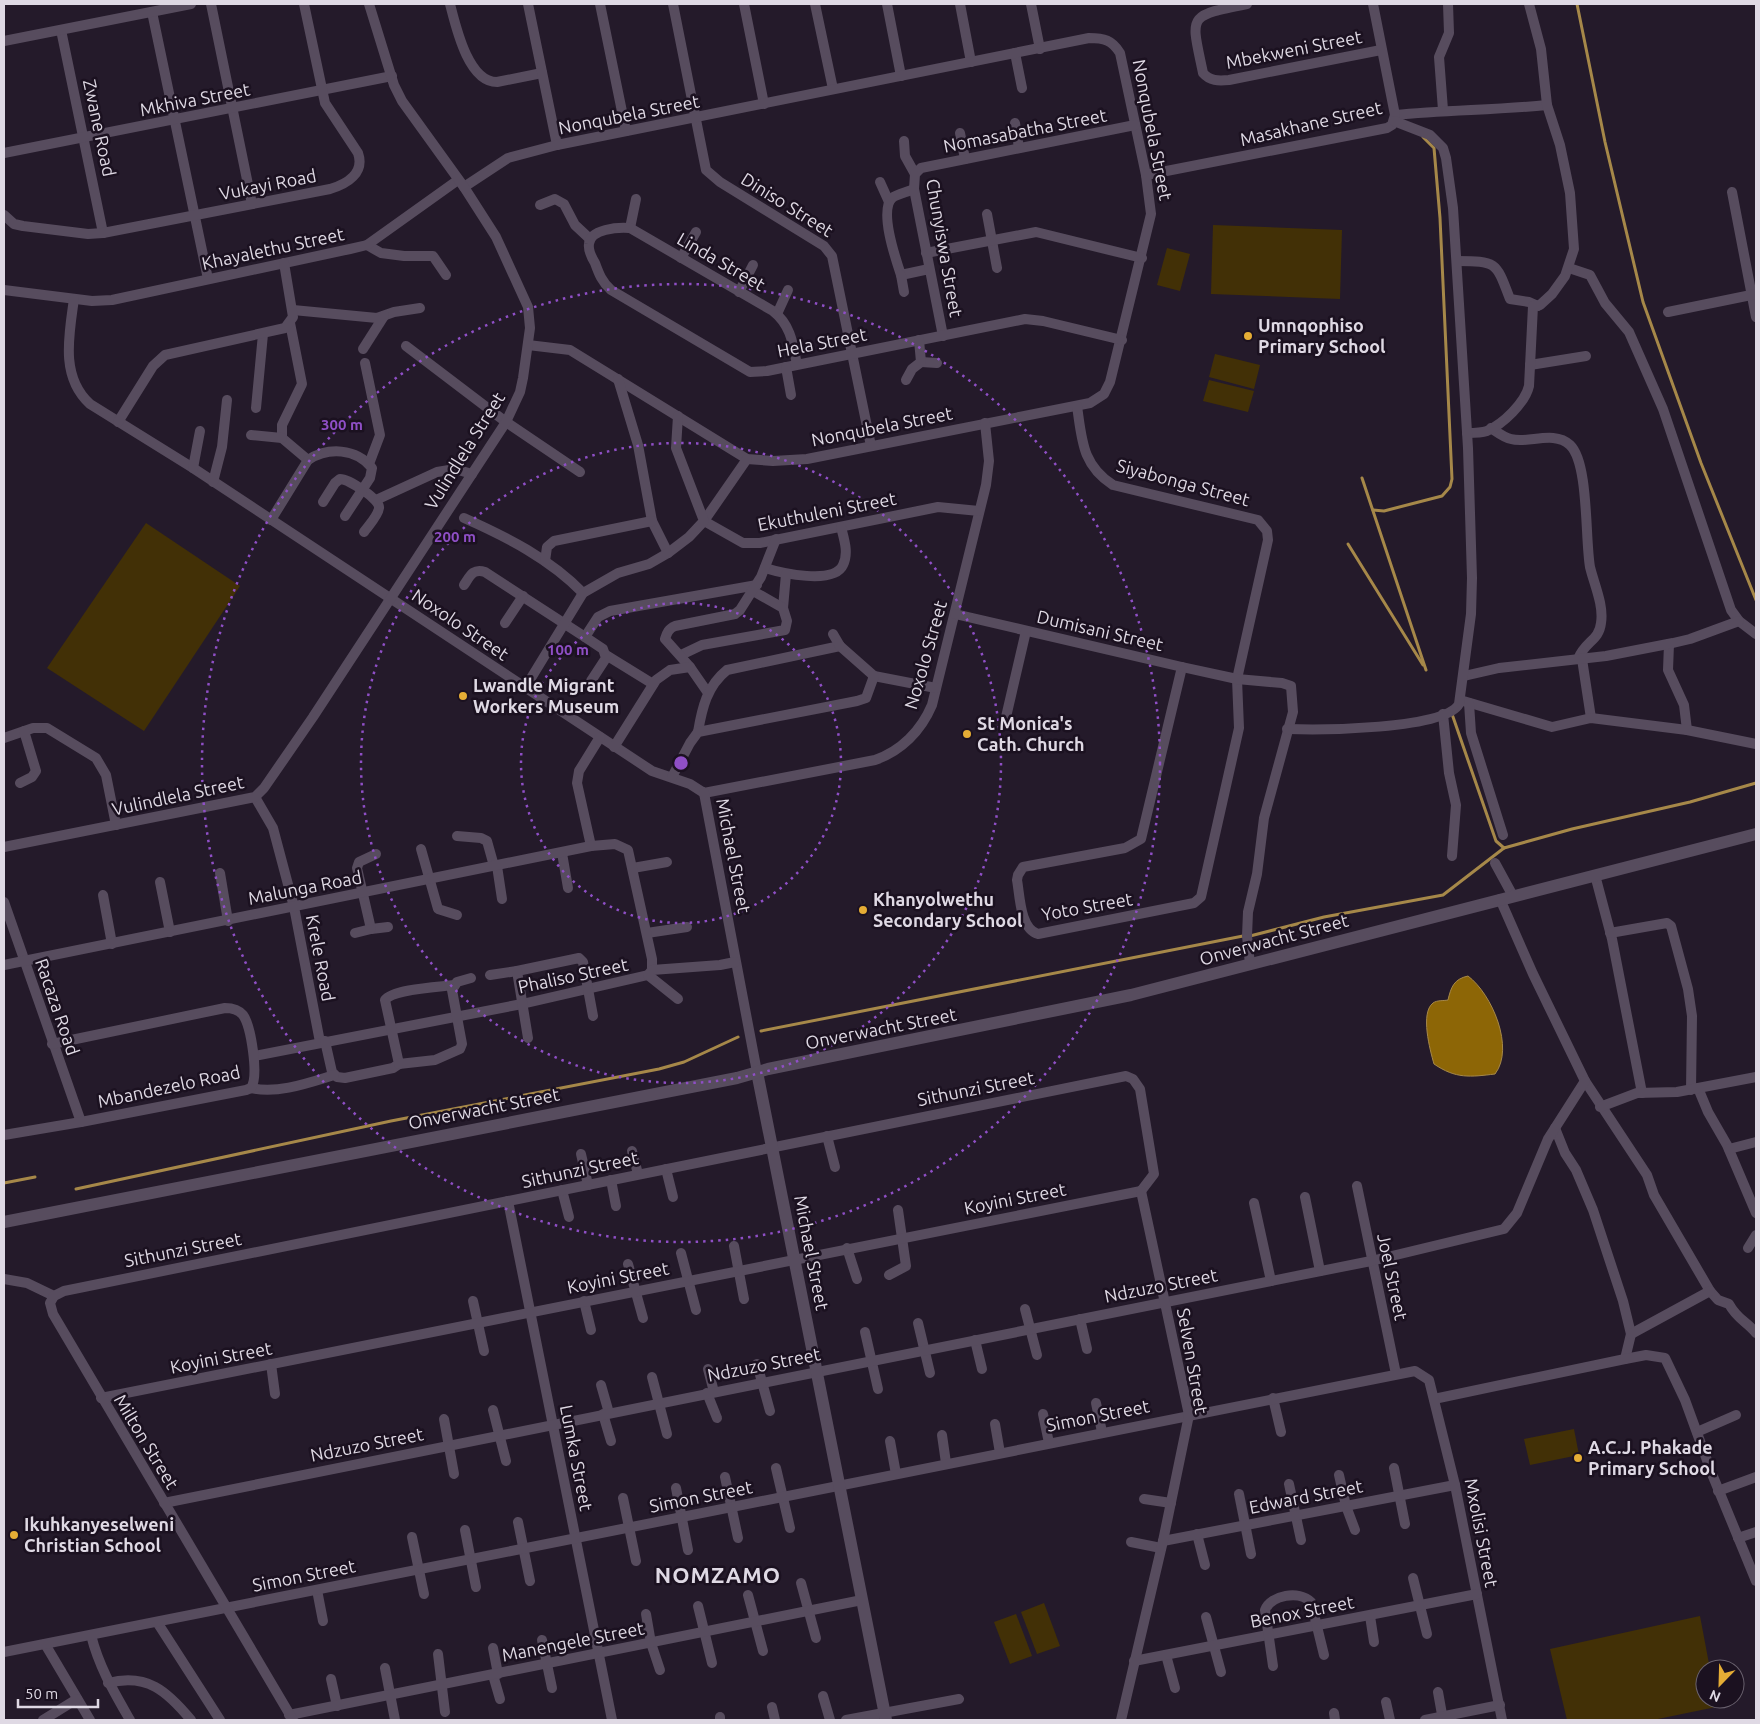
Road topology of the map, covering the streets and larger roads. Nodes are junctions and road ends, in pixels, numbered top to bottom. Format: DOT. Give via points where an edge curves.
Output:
graph roads {
  1 [pos="191,4"];
  2 [pos="211,4"];
  3 [pos="304,4"];
  4 [pos="369,4"];
  5 [pos="450,4"];
  6 [pos="528,4"];
  7 [pos="600,4"];
  8 [pos="673,4"];
  9 [pos="744,4"];
  10 [pos="815,4"];
  11 [pos="887,4"];
  12 [pos="960,4"];
  13 [pos="1031,4"];
  14 [pos="1246,4"];
  15 [pos="1373,4"];
  16 [pos="1448,4"];
  17 [pos="1529,4"];
  18 [pos="152,12"];
  19 [pos="61,30"];
  20 [pos="4,42"];
  21 [pos="1040,49"];
  22 [pos="1381,50"];
  23 [pos="1015,53"];
  24 [pos="971,62"];
  25 [pos="542,73"];
  26 [pos="392,76"];
  27 [pos="901,76"];
  28 [pos="1022,88"];
  29 [pos="833,89"];
  30 [pos="323,91"];
  31 [pos="764,104"];
  32 [pos="1547,105"];
  33 [pos="234,109"];
  34 [pos="1444,110"];
  35 [pos="1395,118"];
  36 [pos="695,119"];
  37 [pos="176,120"];
  38 [pos="1015,123"];
  39 [pos="1135,125"];
  40 [pos="626,131"];
  41 [pos="960,133"];
  42 [pos="85,139"];
  43 [pos="904,141"];
  44 [pos="557,145"];
  45 [pos="1020,148"];
  46 [pos="4,153"];
  47 [pos="965,159"];
  48 [pos="918,171"];
  49 [pos="1146,175"];
  50 [pos="880,182"];
  51 [pos="461,183"];
  52 [pos="914,189"];
  53 [pos="1732,192"];
  54 [pos="636,199"];
  55 [pos="889,202"];
  56 [pos="252,204"];
  57 [pos="540,205"];
  58 [pos="987,214"];
  59 [pos="4,215"];
  60 [pos="195,216"];
  61 [pos="630,228"];
  62 [pos="696,232"];
  63 [pos="103,234"];
  64 [pos="592,237"];
  65 [pos="992,239"];
  66 [pos="367,245"];
  67 [pos="926,253"];
  68 [pos="681,258"];
  69 [pos="1142,258"];
  70 [pos="1457,261"];
  71 [pos="284,264"];
  72 [pos="753,265"];
  73 [pos="997,268"];
  74 [pos="1568,268"];
  75 [pos="929,269"];
  76 [pos="446,275"];
  77 [pos="901,275"];
  78 [pos="208,280"];
  79 [pos="4,290"];
  80 [pos="788,290"];
  81 [pos="739,292"];
  82 [pos="904,292"];
  83 [pos="1754,294"];
  84 [pos="74,299"];
  85 [pos="1538,306"];
  86 [pos="420,308"];
  87 [pos="293,310"];
  88 [pos="1668,312"];
  89 [pos="777,314"];
  90 [pos="384,316"];
  91 [pos="1756,317"];
  92 [pos="290,323"];
  93 [pos="263,334"];
  94 [pos="943,336"];
  95 [pos="919,340"];
  96 [pos="1122,340"];
  97 [pos="528,345"];
  98 [pos="406,346"];
  99 [pos="363,349"];
  100 [pos="853,354"];
  101 [pos="1586,356"];
  102 [pos="921,362"];
  103 [pos="365,363"];
  104 [pos="937,363"];
  105 [pos="797,365"];
  106 [pos="1530,365"];
  107 [pos="786,367"];
  108 [pos="618,379"];
  109 [pos="906,380"];
  110 [pos="791,395"];
  111 [pos="227,400"];
  112 [pos="1077,406"];
  113 [pos="256,408"];
  114 [pos="678,416"];
  115 [pos="118,422"];
  116 [pos="506,422"];
  117 [pos="985,423"];
  118 [pos="1491,428"];
  119 [pos="200,431"];
  120 [pos="1467,433"];
  121 [pos="251,435"];
  122 [pos="282,438"];
  123 [pos="871,446"];
  124 [pos="747,458"];
  125 [pos="308,460"];
  126 [pos="369,464"];
  127 [pos="193,468"];
  128 [pos="580,472"];
  129 [pos="472,474"];
  130 [pos="213,482"];
  131 [pos="362,490"];
  132 [pos="376,500"];
  133 [pos="323,502"];
  134 [pos="979,512"];
  135 [pos="345,516"];
  136 [pos="464,518"];
  137 [pos="271,520"];
  138 [pos="652,521"];
  139 [pos="704,521"];
  140 [pos="841,527"];
  141 [pos="364,532"];
  142 [pos="776,539"];
  143 [pos="668,553"];
  144 [pos="545,561"];
  145 [pos="765,568"];
  146 [pos="786,574"];
  147 [pos="464,585"];
  148 [pos="755,588"];
  149 [pos="582,593"];
  150 [pos="523,596"];
  151 [pos="390,598"];
  152 [pos="783,608"];
  153 [pos="955,614"];
  154 [pos="568,619"];
  155 [pos="1739,621"];
  156 [pos="505,623"];
  157 [pos="1026,631"];
  158 [pos="833,634"];
  159 [pos="1756,634"];
  160 [pos="585,637"];
  161 [pos="1669,644"];
  162 [pos="840,646"];
  163 [pos="606,655"];
  164 [pos="681,655"];
  165 [pos="1580,659"];
  166 [pos="690,667"];
  167 [pos="1182,667"];
  168 [pos="874,676"];
  169 [pos="1464,676"];
  170 [pos="1237,679"];
  171 [pos="591,681"];
  172 [pos="653,684"];
  173 [pos="525,688"];
  174 [pos="936,688"];
  175 [pos="708,693"];
  176 [pos="1465,701"];
  177 [pos="1443,714"];
  178 [pos="1006,717"];
  179 [pos="1591,718"];
  180 [pos="1287,729"];
  181 [pos="1687,730"];
  182 [pos="24,731"];
  183 [pos="698,732"];
  184 [pos="600,737"];
  185 [pos="4,738"];
  186 [pos="1756,744"];
  187 [pos="614,746"];
  188 [pos="672,777"];
  189 [pos="20,783"];
  190 [pos="704,793"];
  191 [pos="256,797"];
  192 [pos="116,825"];
  193 [pos="1503,834"];
  194 [pos="1756,834"];
  195 [pos="457,836"];
  196 [pos="591,846"];
  197 [pos="4,847"];
  198 [pos="420,849"];
  199 [pos="562,853"];
  200 [pos="376,854"];
  201 [pos="1452,856"];
  202 [pos="667,862"];
  203 [pos="1495,863"];
  204 [pos="495,866"];
  205 [pos="633,868"];
  206 [pos="220,873"];
  207 [pos="1595,875"];
  208 [pos="429,880"];
  209 [pos="160,882"];
  210 [pos="568,888"];
  211 [pos="364,893"];
  212 [pos="103,895"];
  213 [pos="1513,896"];
  214 [pos="502,899"];
  215 [pos="1500,899"];
  216 [pos="4,902"];
  217 [pos="294,907"];
  218 [pos="457,915"];
  219 [pos="228,920"];
  220 [pos="388,927"];
  221 [pos="687,927"];
  222 [pos="371,929"];
  223 [pos="170,932"];
  224 [pos="355,933"];
  225 [pos="1610,933"];
  226 [pos="647,934"];
  227 [pos="112,944"];
  228 [pos="25,961"];
  229 [pos="736,962"];
  230 [pos="1250,964"];
  231 [pos="4,965"];
  232 [pos="517,971"];
  233 [pos="650,973"];
  234 [pos="490,975"];
  235 [pos="471,978"];
  236 [pos="454,985"];
  237 [pos="588,989"];
  238 [pos="678,999"];
  239 [pos="522,1004"];
  240 [pos="457,1016"];
  241 [pos="593,1016"];
  242 [pos="390,1030"];
  243 [pos="528,1038"];
  244 [pos="323,1041"];
  245 [pos="52,1044"];
  246 [pos="254,1056"];
  247 [pos="399,1064"];
  248 [pos="758,1072"];
  249 [pos="334,1075"];
  250 [pos="1756,1078"];
  251 [pos="1585,1081"];
  252 [pos="251,1088"];
  253 [pos="1694,1089"];
  254 [pos="1642,1093"];
  255 [pos="1600,1107"];
  256 [pos="81,1122"];
  257 [pos="1555,1128"];
  258 [pos="4,1135"];
  259 [pos="827,1136"];
  260 [pos="1756,1142"];
  261 [pos="772,1147"];
  262 [pos="1729,1149"];
  263 [pos="632,1151"];
  264 [pos="581,1154"];
  265 [pos="835,1167"];
  266 [pos="666,1169"];
  267 [pos="638,1174"];
  268 [pos="611,1180"];
  269 [pos="588,1184"];
  270 [pos="1357,1186"];
  271 [pos="562,1190"];
  272 [pos="1141,1191"];
  273 [pos="673,1197"];
  274 [pos="1306,1197"];
  275 [pos="508,1201"];
  276 [pos="1254,1203"];
  277 [pos="616,1206"];
  278 [pos="898,1210"];
  279 [pos="1756,1213"];
  280 [pos="569,1218"];
  281 [pos="4,1222"];
  282 [pos="1756,1235"];
  283 [pos="902,1238"];
  284 [pos="734,1246"];
  285 [pos="847,1248"];
  286 [pos="1748,1248"];
  287 [pos="682,1253"];
  288 [pos="794,1259"];
  289 [pos="1371,1261"];
  290 [pos="628,1264"];
  291 [pos="738,1271"];
  292 [pos="1320,1272"];
  293 [pos="889,1275"];
  294 [pos="4,1279"];
  295 [pos="857,1279"];
  296 [pos="689,1280"];
  297 [pos="1271,1281"];
  298 [pos="634,1291"];
  299 [pos="1710,1291"];
  300 [pos="54,1296"];
  301 [pos="744,1299"];
  302 [pos="473,1301"];
  303 [pos="584,1301"];
  304 [pos="1165,1302"];
  305 [pos="1024,1309"];
  306 [pos="696,1310"];
  307 [pos="530,1312"];
  308 [pos="643,1318"];
  309 [pos="1080,1319"];
  310 [pos="477,1322"];
  311 [pos="918,1324"];
  312 [pos="1030,1329"];
  313 [pos="591,1330"];
  314 [pos="865,1332"];
  315 [pos="1756,1333"];
  316 [pos="1631,1334"];
  317 [pos="975,1340"];
  318 [pos="1087,1348"];
  319 [pos="924,1350"];
  320 [pos="484,1351"];
  321 [pos="1037,1355"];
  322 [pos="1625,1359"];
  323 [pos="871,1361"];
  324 [pos="270,1364"];
  325 [pos="757,1364"];
  326 [pos="708,1368"];
  327 [pos="982,1369"];
  328 [pos="817,1372"];
  329 [pos="930,1373"];
  330 [pos="1400,1373"];
  331 [pos="652,1377"];
  332 [pos="763,1382"];
  333 [pos="601,1385"];
  334 [pos="878,1389"];
  335 [pos="711,1392"];
  336 [pos="274,1394"];
  337 [pos="101,1398"];
  338 [pos="1273,1398"];
  339 [pos="1434,1398"];
  340 [pos="657,1403"];
  341 [pos="1096,1403"];
  342 [pos="493,1410"];
  343 [pos="770,1412"];
  344 [pos="606,1413"];
  345 [pos="1044,1414"];
  346 [pos="1188,1415"];
  347 [pos="1736,1415"];
  348 [pos="716,1418"];
  349 [pos="444,1419"];
  350 [pos="553,1424"];
  351 [pos="995,1424"];
  352 [pos="1102,1432"];
  353 [pos="1280,1432"];
  354 [pos="1697,1432"];
  355 [pos="667,1434"];
  356 [pos="500,1435"];
  357 [pos="942,1435"];
  358 [pos="611,1441"];
  359 [pos="890,1441"];
  360 [pos="1049,1443"];
  361 [pos="449,1445"];
  362 [pos="1000,1452"];
  363 [pos="506,1461"];
  364 [pos="946,1463"];
  365 [pos="776,1468"];
  366 [pos="1394,1468"];
  367 [pos="454,1474"];
  368 [pos="896,1474"];
  369 [pos="1340,1475"];
  370 [pos="725,1477"];
  371 [pos="1756,1477"];
  372 [pos="1289,1484"];
  373 [pos="839,1485"];
  374 [pos="1455,1485"];
  375 [pos="676,1488"];
  376 [pos="1718,1491"];
  377 [pos="1239,1494"];
  378 [pos="1400,1496"];
  379 [pos="782,1497"];
  380 [pos="623,1498"];
  381 [pos="1144,1499"];
  382 [pos="164,1503"];
  383 [pos="1171,1503"];
  384 [pos="1346,1506"];
  385 [pos="732,1507"];
  386 [pos="1296,1516"];
  387 [pos="682,1517"];
  388 [pos="518,1522"];
  389 [pos="1405,1524"];
  390 [pos="1245,1525"];
  391 [pos="628,1528"];
  392 [pos="790,1528"];
  393 [pos="465,1530"];
  394 [pos="1355,1530"];
  395 [pos="1756,1532"];
  396 [pos="1197,1534"];
  397 [pos="412,1537"];
  398 [pos="738,1538"];
  399 [pos="1738,1538"];
  400 [pos="574,1539"];
  401 [pos="1301,1540"];
  402 [pos="1132,1542"];
  403 [pos="1162,1544"];
  404 [pos="523,1549"];
  405 [pos="688,1550"];
  406 [pos="1251,1554"];
  407 [pos="470,1560"];
  408 [pos="636,1561"];
  409 [pos="1205,1565"];
  410 [pos="419,1570"];
  411 [pos="1413,1578"];
  412 [pos="530,1581"];
  413 [pos="1756,1581"];
  414 [pos="801,1583"];
  415 [pos="476,1587"];
  416 [pos="317,1590"];
  417 [pos="424,1594"];
  418 [pos="1477,1594"];
  419 [pos="748,1595"];
  420 [pos="862,1600"];
  421 [pos="698,1606"];
  422 [pos="1421,1606"];
  423 [pos="227,1608"];
  424 [pos="809,1611"];
  425 [pos="646,1614"];
  426 [pos="1370,1616"];
  427 [pos="1206,1617"];
  428 [pos="323,1621"];
  429 [pos="156,1622"];
  430 [pos="754,1622"];
  431 [pos="1318,1626"];
  432 [pos="703,1632"];
  433 [pos="1427,1634"];
  434 [pos="91,1635"];
  435 [pos="1268,1635"];
  436 [pos="816,1638"];
  437 [pos="542,1640"];
  438 [pos="1374,1642"];
  439 [pos="651,1643"];
  440 [pos="45,1644"];
  441 [pos="1213,1646"];
  442 [pos="493,1648"];
  443 [pos="763,1651"];
  444 [pos="4,1652"];
  445 [pos="438,1654"];
  446 [pos="598,1654"];
  447 [pos="1166,1655"];
  448 [pos="1324,1655"];
  449 [pos="1134,1661"];
  450 [pos="712,1663"];
  451 [pos="546,1664"];
  452 [pos="1273,1666"];
  453 [pos="385,1668"];
  454 [pos="660,1670"];
  455 [pos="1221,1672"];
  456 [pos="496,1674"];
  457 [pos="330,1679"];
  458 [pos="108,1683"];
  459 [pos="441,1685"];
  460 [pos="552,1688"];
  461 [pos="1174,1688"];
  462 [pos="1438,1692"];
  463 [pos="390,1695"];
  464 [pos="823,1696"];
  465 [pos="77,1699"];
  466 [pos="500,1699"];
  467 [pos="958,1699"];
  468 [pos="1386,1702"];
  469 [pos="1500,1705"];
  470 [pos="336,1706"];
  471 [pos="772,1707"];
  472 [pos="446,1712"];
  473 [pos="886,1716"];
  474 [pos="291,1718"];
  475 [pos="1442,1719"];
  476 [pos="43,1720"];
  477 [pos="90,1720"];
  478 [pos="130,1720"];
  479 [pos="191,1720"];
  480 [pos="220,1720"];
  481 [pos="395,1720"];
  482 [pos="612,1720"];
  483 [pos="775,1720"];
  484 [pos="830,1720"];
  485 [pos="846,1720"];
  486 [pos="1121,1720"];
  487 [pos="1390,1720"];
  488 [pos="1425,1720"];
  489 [pos="1502,1720"];
  1 -- 18 [label="street"];
  2 -- 33 [label="street"];
  3 -- 30 [label="street, Vukayi Road"];
  4 -- 26 [label="street, Vulindlela Street"];
  5 -- 25 [label="street" via="463,47 481,76 497,82"];
  6 -- 25 [label="street"];
  7 -- 40 [label="street"];
  8 -- 36 [label="street, Diniso Street"];
  9 -- 31 [label="street"];
  10 -- 29 [label="street"];
  11 -- 27 [label="street"];
  12 -- 24 [label="street"];
  13 -- 21 [label="street"];
  14 -- 22 [label="street, Mbekweni Street" via="1213,10 1196,23 1194,32 1202,73 1207,78 1229,80"];
  15 -- 22 [label="street, Masakhane Street"];
  16 -- 34 [label="street" via="1449,33 1439,57"];
  17 -- 32 [label="street" via="1541,49"];
  18 -- 19 [label="street"];
  18 -- 37 [label="street"];
  19 -- 20 [label="street"];
  19 -- 42 [label="street, Zwane Road"];
  21 -- 23 [label="street, Nonqubela Street"];
  21 -- 39 [label="street, Nonqubela Street" via="1089,38 1112,42 1122,60"];
  22 -- 35 [label="street, Masakhane Street"];
  23 -- 24 [label="street, Nonqubela Street"];
  23 -- 28 [label="street"];
  24 -- 27 [label="street, Nonqubela Street"];
  25 -- 44 [label="street"];
  26 -- 30 [label="street, Mkhiva Street"];
  26 -- 51 [label="street, Vulindlela Street" via="402,101"];
  27 -- 29 [label="street, Nonqubela Street"];
  29 -- 31 [label="street, Nonqubela Street"];
  30 -- 33 [label="street, Mkhiva Street"];
  30 -- 56 [label="street, Vukayi Road" via="329,112 358,153 361,160 358,172 330,189"];
  31 -- 36 [label="street, Nonqubela Street"];
  32 -- 34 [label="street" via="1496,110"];
  32 -- 74 [label="street" via="1570,193 1574,249"];
  33 -- 37 [label="street, Mkhiva Street"];
  33 -- 56 [label="street"];
  34 -- 35 [label="street"];
  35 -- 49 [label="street, Masakhane Street" via="1387,128"];
  35 -- 70 [label="street" via="1430,135 1443,148 1453,208"];
  36 -- 40 [label="street, Nonqubela Street"];
  36 -- 100 [label="street, Diniso Street" via="703,162 712,176 829,251"];
  37 -- 42 [label="street, Mkhiva Street"];
  37 -- 60 [label="street"];
  38 -- 45 [label="street"];
  39 -- 45 [label="street, Nomasabatha Street"];
  39 -- 49 [label="street, Nonqubela Street"];
  40 -- 44 [label="street, Nonqubela Street"];
  41 -- 47 [label="street"];
  42 -- 46 [label="street, Mkhiva Street"];
  42 -- 63 [label="street, Zwane Road"];
  43 -- 48 [label="street" via="905,156"];
  44 -- 51 [label="street, Nonqubela Street" via="508,158"];
  45 -- 47 [label="street, Nomasabatha Street"];
  47 -- 48 [label="street, Nomasabatha Street"];
  48 -- 52 [label="street, Chunyiswa Street"];
  49 -- 69 [label="street, Nonqubela Street" via="1151,221"];
  50 -- 55 [label="street"];
  51 -- 66 [label="street, Khayalethu Street"];
  51 -- 97 [label="street, Vulindlela Street" via="496,237 528,306"];
  52 -- 55 [label="street" via="892,197"];
  52 -- 67 [label="street, Chunyiswa Street"];
  53 -- 83 [label="street"];
  54 -- 61 [label="street"];
  55 -- 77 [label="street" via="890,238"];
  56 -- 60 [label="street, Vukayi Road"];
  57 -- 64 [label="street" via="555,199 562,202 575,225"];
  58 -- 65 [label="street"];
  59 -- 63 [label="street, Vukayi Road" via="14,224 23,226"];
  60 -- 63 [label="street, Vukayi Road"];
  60 -- 78 [label="street"];
  61 -- 64 [label="street" via="612,229"];
  61 -- 68 [label="street, Linda Street"];
  62 -- 68 [label="street"];
  64 -- 107 [label="street, Hela Street" via="589,248 601,281 611,290 744,370 757,372"];
  65 -- 67 [label="street"];
  65 -- 69 [label="street" via="1042,232"];
  65 -- 73 [label="street"];
  66 -- 71 [label="street, Khayalethu Street"];
  66 -- 76 [label="street" via="381,252 404,256 433,256"];
  67 -- 75 [label="street, Chunyiswa Street"];
  68 -- 81 [label="street, Linda Street"];
  69 -- 96 [label="street, Nonqubela Street"];
  70 -- 85 [label="street" via="1485,261 1499,269 1510,299"];
  70 -- 120 [label="street"];
  71 -- 78 [label="street, Khayalethu Street"];
  71 -- 87 [label="street"];
  72 -- 81 [label="street"];
  74 -- 85 [label="street" via="1552,294"];
  74 -- 155 [label="street" via="1590,275 1605,303 1629,332 1663,409 1731,610"];
  75 -- 77 [label="street"];
  75 -- 94 [label="street, Chunyiswa Street"];
  77 -- 82 [label="street"];
  78 -- 84 [label="street, Khayalethu Street" via="112,300"];
  79 -- 84 [label="street, Khayalethu Street"];
  80 -- 89 [label="street"];
  81 -- 89 [label="street, Linda Street"];
  83 -- 88 [label="street"];
  83 -- 91 [label="street"];
  84 -- 115 [label="street, Noxolo Street" via="68,349 70,368 80,392 90,404"];
  85 -- 106 [label="street" via="1533,306"];
  86 -- 90 [label="street"];
  87 -- 90 [label="street" via="365,318"];
  87 -- 92 [label="street"];
  89 -- 105 [label="street, Linda Street" via="788,327"];
  90 -- 99 [label="street"];
  92 -- 93 [label="street" via="285,328"];
  92 -- 122 [label="street" via="302,384 282,425"];
  93 -- 113 [label="street"];
  93 -- 115 [label="street" via="165,355 153,366"];
  94 -- 95 [label="street, Hela Street"];
  94 -- 96 [label="street, Hela Street" via="1025,319"];
  95 -- 100 [label="street, Hela Street"];
  95 -- 102 [label="street"];
  96 -- 112 [label="street, Nonqubela Street" via="1104,394 1090,403"];
  97 -- 108 [label="street, Nonqubela Street" via="570,350"];
  97 -- 116 [label="street, Vulindlela Street" via="520,392"];
  98 -- 116 [label="street"];
  100 -- 105 [label="street, Hela Street"];
  100 -- 123 [label="street, Diniso Street"];
  101 -- 106 [label="street"];
  102 -- 104 [label="street"];
  102 -- 109 [label="street"];
  103 -- 126 [label="street" via="380,435"];
  105 -- 107 [label="street, Hela Street"];
  106 -- 118 [label="street" via="1526,395 1510,414"];
  107 -- 110 [label="street"];
  108 -- 114 [label="street, Nonqubela Street"];
  108 -- 138 [label="street" via="638,444"];
  111 -- 130 [label="street" via="222,447"];
  112 -- 117 [label="street, Nonqubela Street"];
  112 -- 170 [label="street, Siyabonga Street" via="1087,457 1093,469 1105,479 1113,484 1255,519 1265,526 1268,540"];
  114 -- 124 [label="street, Nonqubela Street"];
  114 -- 139 [label="street" via="676,448"];
  115 -- 127 [label="street, Noxolo Street"];
  116 -- 128 [label="street"];
  116 -- 129 [label="street, Vulindlela Street"];
  117 -- 123 [label="street, Nonqubela Street"];
  117 -- 134 [label="street, Noxolo Street" via="989,473"];
  118 -- 120 [label="street"];
  118 -- 165 [label="street" via="1511,440 1540,438 1565,441 1577,458 1584,495 1586,539 1602,620 1598,636 1583,647"];
  119 -- 127 [label="street"];
  120 -- 169 [label="street" via="1472,578"];
  121 -- 122 [label="street"];
  122 -- 125 [label="street"];
  123 -- 124 [label="street, Nonqubela Street" via="792,461"];
  124 -- 139 [label="street"];
  125 -- 126 [label="street" via="315,455 338,450 347,451"];
  125 -- 137 [label="street"];
  126 -- 131 [label="street" via="372,473"];
  127 -- 130 [label="street, Noxolo Street"];
  129 -- 132 [label="street" via="455,469 436,472"];
  129 -- 151 [label="street, Vulindlela Street"];
  130 -- 137 [label="street, Noxolo Street"];
  131 -- 132 [label="street"];
  131 -- 133 [label="street" via="340,478"];
  131 -- 135 [label="street"];
  132 -- 141 [label="street" via="379,511"];
  134 -- 140 [label="street, Ekuthuleni Street" via="938,507"];
  134 -- 153 [label="street, Noxolo Street"];
  136 -- 144 [label="street" via="494,531"];
  137 -- 151 [label="street, Noxolo Street"];
  138 -- 143 [label="street"];
  138 -- 144 [label="street" via="554,541 547,547"];
  139 -- 142 [label="street, Ekuthuleni Street" via="743,543"];
  139 -- 143 [label="street"];
  140 -- 142 [label="street, Ekuthuleni Street"];
  140 -- 146 [label="street" via="846,554 841,570 814,576"];
  142 -- 145 [label="street"];
  143 -- 149 [label="street" via="649,564 618,573"];
  144 -- 149 [label="street"];
  145 -- 146 [label="street"];
  145 -- 148 [label="street"];
  146 -- 152 [label="street"];
  147 -- 150 [label="street" via="472,573 481,570"];
  148 -- 152 [label="street"];
  148 -- 160 [label="street" via="610,611 598,617"];
  148 -- 164 [label="street" via="746,604 735,614 669,628 665,639"];
  149 -- 154 [label="street"];
  150 -- 154 [label="street"];
  150 -- 156 [label="street"];
  151 -- 173 [label="street, Noxolo Street"];
  151 -- 191 [label="street, Vulindlela Street" via="281,765"];
  152 -- 164 [label="street" via="788,626 783,631 702,645"];
  153 -- 157 [label="street, Dumisani Street"];
  153 -- 174 [label="street, Noxolo Street"];
  154 -- 160 [label="street"];
  154 -- 173 [label="street"];
  155 -- 159 [label="street"];
  155 -- 161 [label="street"];
  157 -- 167 [label="street, Dumisani Street"];
  157 -- 178 [label="street"];
  158 -- 162 [label="street"];
  160 -- 163 [label="street" via="603,649"];
  161 -- 165 [label="street"];
  161 -- 181 [label="street" via="1668,670 1684,705"];
  162 -- 168 [label="street"];
  162 -- 175 [label="street" via="727,670"];
  163 -- 171 [label="street"];
  163 -- 172 [label="street"];
  164 -- 166 [label="street"];
  165 -- 169 [label="street" via="1499,668"];
  165 -- 179 [label="street"];
  166 -- 172 [label="street" via="664,673"];
  166 -- 175 [label="street"];
  167 -- 170 [label="street, Dumisani Street"];
  167 -- 170 [label="street, Yoto Street" via="1141,839 1125,848 1024,867 1017,880 1026,926 1033,932 1038,934 1198,901 1203,892 1238,728"];
  168 -- 174 [label="street"];
  168 -- 183 [label="street" via="869,693 861,700"];
  169 -- 176 [label="street"];
  170 -- 180 [label="street, Dumisani Street" via="1290,686 1292,712"];
  172 -- 187 [label="street"];
  173 -- 184 [label="street, Noxolo Street"];
  174 -- 190 [label="street, Noxolo Street" via="922,725 896,751 885,756"];
  175 -- 183 [label="street"];
  176 -- 177 [label="street"];
  176 -- 179 [label="street" via="1552,727"];
  176 -- 193 [label="street" via="1471,733"];
  177 -- 180 [label="street" via="1371,728"];
  177 -- 201 [label="street" via="1446,756 1456,805"];
  179 -- 181 [label="street"];
  180 -- 230 [label="street" via="1264,818 1248,912"];
  181 -- 186 [label="street"];
  182 -- 185 [label="street"];
  182 -- 189 [label="street" via="36,771"];
  182 -- 192 [label="street" via="47,728 64,736 101,763"];
  183 -- 188 [label="street"];
  184 -- 187 [label="street, Noxolo Street"];
  184 -- 196 [label="street" via="579,771 577,783"];
  187 -- 188 [label="street, Noxolo Street" via="652,771"];
  188 -- 190 [label="street, Noxolo Street"];
  190 -- 229 [label="street, Michael Street"];
  191 -- 192 [label="street, Vulindlela Street"];
  191 -- 217 [label="street, Krele Road" via="273,828"];
  192 -- 197 [label="street, Vulindlela Street"];
  194 -- 207 [label="street, Onverwacht Street"];
  195 -- 204 [label="street" via="487,841"];
  196 -- 199 [label="street, Malunga Road"];
  196 -- 205 [label="street, Phaliso Street" via="615,844 626,847"];
  198 -- 208 [label="street"];
  199 -- 204 [label="street, Malunga Road"];
  199 -- 210 [label="street"];
  200 -- 211 [label="street" via="357,864"];
  202 -- 205 [label="street"];
  203 -- 213 [label="street"];
  204 -- 208 [label="street, Malunga Road"];
  204 -- 214 [label="street"];
  205 -- 226 [label="street, Phaliso Street"];
  206 -- 219 [label="street"];
  207 -- 213 [label="street, Onverwacht Street"];
  207 -- 225 [label="street"];
  208 -- 211 [label="street, Malunga Road"];
  208 -- 218 [label="street" via="438,909"];
  209 -- 223 [label="street"];
  211 -- 217 [label="street, Malunga Road"];
  211 -- 222 [label="street"];
  212 -- 227 [label="street"];
  213 -- 215 [label="street, Onverwacht Street"];
  215 -- 230 [label="street, Onverwacht Street"];
  215 -- 251 [label="street"];
  216 -- 228 [label="street, Racaza Road"];
  217 -- 219 [label="street, Malunga Road"];
  217 -- 244 [label="street, Krele Road"];
  219 -- 223 [label="street, Malunga Road"];
  220 -- 222 [label="street"];
  221 -- 226 [label="street"];
  222 -- 224 [label="street"];
  223 -- 227 [label="street, Malunga Road"];
  225 -- 253 [label="street" via="1667,923 1672,926 1692,1016"];
  225 -- 254 [label="street"];
  226 -- 233 [label="street, Phaliso Street"];
  227 -- 228 [label="street, Malunga Road"];
  228 -- 231 [label="street, Malunga Road"];
  228 -- 245 [label="street, Racaza Road"];
  229 -- 233 [label="street"];
  229 -- 248 [label="street, Michael Street"];
  230 -- 248 [label="street, Onverwacht Street" via="1098,1003"];
  232 -- 234 [label="street"];
  232 -- 237 [label="street" via="579,958 583,962"];
  232 -- 239 [label="street"];
  233 -- 237 [label="street, Phaliso Street"];
  233 -- 238 [label="street"];
  235 -- 236 [label="street"];
  236 -- 240 [label="street" via="452,994"];
  236 -- 242 [label="street" via="387,997 384,1003"];
  237 -- 239 [label="street, Phaliso Street"];
  237 -- 241 [label="street"];
  239 -- 240 [label="street, Phaliso Street"];
  239 -- 243 [label="street"];
  240 -- 242 [label="street, Phaliso Street"];
  240 -- 247 [label="street" via="462,1044 459,1050 436,1060"];
  242 -- 244 [label="street, Phaliso Street"];
  242 -- 247 [label="street"];
  244 -- 246 [label="street, Phaliso Street"];
  244 -- 249 [label="street, Krele Road"];
  245 -- 246 [label="street, Mbandezelo Road" via="233,1008 243,1015"];
  245 -- 256 [label="street, Racaza Road"];
  246 -- 252 [label="street, Mbandezelo Road" via="256,1077"];
  247 -- 249 [label="street" via="387,1070 344,1078"];
  248 -- 261 [label="street, Michael Street"];
  248 -- 281 [label="street, Onverwacht Street"];
  249 -- 252 [label="street" via="276,1090"];
  250 -- 253 [label="street"];
  251 -- 255 [label="street"];
  251 -- 257 [label="street, Ndzuzo Street"];
  252 -- 256 [label="street, Mbandezelo Road"];
  253 -- 254 [label="street"];
  253 -- 262 [label="street"];
  254 -- 255 [label="street"];
  255 -- 299 [label="street" via="1647,1175 1654,1196"];
  256 -- 258 [label="street, Mbandezelo Road"];
  257 -- 289 [label="street, Ndzuzo Street" via="1517,1214 1504,1229"];
  257 -- 316 [label="street" via="1593,1210"];
  259 -- 261 [label="street, Sithunzi Street"];
  259 -- 265 [label="street"];
  259 -- 272 [label="street, Sithunzi Street" via="1126,1076 1133,1078 1140,1089 1154,1166 1152,1179"];
  260 -- 262 [label="street"];
  261 -- 266 [label="street, Sithunzi Street"];
  261 -- 288 [label="street, Michael Street"];
  262 -- 279 [label="street"];
  263 -- 267 [label="street"];
  264 -- 269 [label="street"];
  266 -- 267 [label="street, Sithunzi Street"];
  266 -- 273 [label="street"];
  267 -- 268 [label="street, Sithunzi Street"];
  268 -- 269 [label="street, Sithunzi Street"];
  268 -- 277 [label="street"];
  269 -- 271 [label="street, Sithunzi Street"];
  270 -- 289 [label="street, Joel Street"];
  271 -- 275 [label="street, Sithunzi Street"];
  271 -- 280 [label="street"];
  272 -- 283 [label="street, Koyini Street"];
  272 -- 304 [label="street, Selven Street"];
  274 -- 292 [label="street"];
  275 -- 300 [label="street, Sithunzi Street" via="64,1291"];
  275 -- 307 [label="street, Lumka Street"];
  276 -- 297 [label="street"];
  278 -- 283 [label="street"];
  282 -- 286 [label="street"];
  283 -- 285 [label="street, Koyini Street"];
  283 -- 293 [label="street" via="906,1266"];
  284 -- 291 [label="street"];
  285 -- 288 [label="street, Koyini Street"];
  285 -- 295 [label="street"];
  287 -- 296 [label="street"];
  288 -- 291 [label="street, Koyini Street"];
  288 -- 328 [label="street, Michael Street"];
  289 -- 292 [label="street, Ndzuzo Street"];
  289 -- 330 [label="street, Joel Street"];
  290 -- 298 [label="street"];
  291 -- 296 [label="street, Koyini Street"];
  291 -- 301 [label="street"];
  292 -- 297 [label="street, Ndzuzo Street"];
  294 -- 300 [label="street" via="27,1283"];
  296 -- 298 [label="street, Koyini Street"];
  296 -- 306 [label="street"];
  297 -- 304 [label="street, Ndzuzo Street"];
  298 -- 303 [label="street, Koyini Street"];
  298 -- 308 [label="street"];
  299 -- 315 [label="street" via="1718,1300 1729,1304 1737,1318"];
  299 -- 316 [label="street"];
  300 -- 337 [label="street, Milton Street" via="50,1308"];
  302 -- 310 [label="street"];
  303 -- 307 [label="street, Koyini Street"];
  303 -- 313 [label="street"];
  304 -- 309 [label="street, Ndzuzo Street"];
  304 -- 346 [label="street, Selven Street"];
  305 -- 312 [label="street"];
  307 -- 310 [label="street, Koyini Street"];
  307 -- 350 [label="street, Lumka Street"];
  309 -- 312 [label="street, Ndzuzo Street"];
  309 -- 318 [label="street"];
  310 -- 320 [label="street"];
  310 -- 324 [label="street, Koyini Street"];
  311 -- 319 [label="street"];
  312 -- 317 [label="street, Ndzuzo Street"];
  312 -- 321 [label="street"];
  314 -- 323 [label="street"];
  316 -- 322 [label="street"];
  317 -- 319 [label="street, Ndzuzo Street"];
  317 -- 327 [label="street"];
  319 -- 323 [label="street, Ndzuzo Street"];
  319 -- 329 [label="street"];
  322 -- 339 [label="street"];
  322 -- 354 [label="street" via="1646,1355 1665,1358"];
  323 -- 328 [label="street, Ndzuzo Street"];
  323 -- 334 [label="street"];
  324 -- 336 [label="street"];
  324 -- 337 [label="street, Koyini Street"];
  325 -- 332 [label="street"];
  326 -- 335 [label="street"];
  328 -- 332 [label="street, Ndzuzo Street"];
  328 -- 373 [label="street, Michael Street"];
  330 -- 338 [label="street, Simon Street"];
  330 -- 339 [label="street, Mxolisi Street" via="1415,1371 1425,1375"];
  331 -- 340 [label="street"];
  332 -- 335 [label="street, Ndzuzo Street"];
  332 -- 343 [label="street"];
  333 -- 344 [label="street"];
  335 -- 340 [label="street, Ndzuzo Street"];
  335 -- 348 [label="street"];
  337 -- 382 [label="street, Milton Street"];
  338 -- 346 [label="street, Simon Street"];
  338 -- 353 [label="street"];
  339 -- 374 [label="street, Mxolisi Street"];
  340 -- 344 [label="street, Ndzuzo Street"];
  340 -- 355 [label="street"];
  341 -- 352 [label="street"];
  342 -- 356 [label="street"];
  344 -- 350 [label="street, Ndzuzo Street"];
  344 -- 358 [label="street"];
  345 -- 360 [label="street"];
  346 -- 352 [label="street, Simon Street"];
  346 -- 383 [label="street, Selven Street"];
  347 -- 354 [label="street"];
  349 -- 361 [label="street"];
  350 -- 356 [label="street, Ndzuzo Street"];
  350 -- 400 [label="street, Lumka Street"];
  351 -- 362 [label="street"];
  352 -- 360 [label="street, Simon Street"];
  354 -- 376 [label="street"];
  356 -- 361 [label="street, Ndzuzo Street"];
  356 -- 363 [label="street"];
  357 -- 364 [label="street"];
  359 -- 368 [label="street"];
  360 -- 362 [label="street, Simon Street"];
  361 -- 367 [label="street"];
  361 -- 382 [label="street, Ndzuzo Street"];
  362 -- 364 [label="street, Simon Street"];
  364 -- 368 [label="street, Simon Street"];
  365 -- 379 [label="street"];
  366 -- 378 [label="street"];
  368 -- 373 [label="street, Simon Street"];
  369 -- 384 [label="street"];
  370 -- 385 [label="street"];
  371 -- 376 [label="street"];
  372 -- 386 [label="street"];
  373 -- 379 [label="street, Simon Street"];
  373 -- 420 [label="street, Michael Street"];
  374 -- 378 [label="street, Edward Street"];
  374 -- 418 [label="street, Mxolisi Street"];
  375 -- 387 [label="street"];
  376 -- 399 [label="street"];
  377 -- 390 [label="street"];
  378 -- 384 [label="street, Edward Street"];
  378 -- 389 [label="street"];
  379 -- 385 [label="street, Simon Street"];
  379 -- 392 [label="street"];
  380 -- 391 [label="street"];
  381 -- 383 [label="street"];
  382 -- 423 [label="street, Milton Street"];
  383 -- 403 [label="street, Selven Street"];
  384 -- 386 [label="street, Edward Street"];
  384 -- 394 [label="street"];
  385 -- 387 [label="street, Simon Street"];
  385 -- 398 [label="street"];
  386 -- 390 [label="street, Edward Street"];
  386 -- 401 [label="street"];
  387 -- 391 [label="street, Simon Street"];
  387 -- 405 [label="street"];
  388 -- 404 [label="street"];
  390 -- 396 [label="street, Edward Street"];
  390 -- 406 [label="street"];
  391 -- 400 [label="street, Simon Street"];
  391 -- 408 [label="street"];
  393 -- 407 [label="street"];
  395 -- 399 [label="street"];
  396 -- 403 [label="street, Edward Street"];
  396 -- 409 [label="street"];
  397 -- 410 [label="street"];
  399 -- 413 [label="street"];
  400 -- 404 [label="street, Simon Street"];
  400 -- 446 [label="street, Lumka Street"];
  402 -- 403 [label="street"];
  403 -- 449 [label="street, Selven Street"];
  404 -- 407 [label="street, Simon Street"];
  404 -- 412 [label="street"];
  407 -- 410 [label="street, Simon Street"];
  407 -- 415 [label="street"];
  410 -- 416 [label="street, Simon Street"];
  410 -- 417 [label="street"];
  411 -- 422 [label="street"];
  414 -- 424 [label="street"];
  416 -- 423 [label="street, Simon Street"];
  416 -- 428 [label="street"];
  418 -- 422 [label="street, Benox Street"];
  418 -- 469 [label="street, Mxolisi Street"];
  419 -- 430 [label="street"];
  420 -- 424 [label="street, Manengele Street"];
  420 -- 473 [label="street, Michael Street"];
  421 -- 432 [label="street"];
  422 -- 426 [label="street, Benox Street"];
  422 -- 433 [label="street"];
  423 -- 429 [label="street, Simon Street"];
  423 -- 474 [label="street, Milton Street"];
  424 -- 430 [label="street, Manengele Street"];
  424 -- 436 [label="street"];
  425 -- 439 [label="street"];
  426 -- 431 [label="street, Benox Street"];
  426 -- 438 [label="street"];
  427 -- 441 [label="street"];
  429 -- 434 [label="street, Simon Street"];
  429 -- 480 [label="street"];
  430 -- 432 [label="street, Manengele Street"];
  430 -- 443 [label="street"];
  431 -- 435 [label="street, Benox Street"];
  431 -- 435 [label="street" via="1309,1599 1288,1595 1273,1599 1264,1610"];
  431 -- 448 [label="street"];
  432 -- 439 [label="street, Manengele Street"];
  432 -- 450 [label="street"];
  434 -- 440 [label="street, Simon Street"];
  434 -- 458 [label="street"];
  435 -- 441 [label="street, Benox Street"];
  435 -- 452 [label="street"];
  437 -- 451 [label="street"];
  439 -- 446 [label="street, Manengele Street"];
  439 -- 454 [label="street"];
  440 -- 444 [label="street, Simon Street"];
  440 -- 465 [label="street"];
  441 -- 447 [label="street, Benox Street"];
  441 -- 455 [label="street"];
  442 -- 456 [label="street"];
  445 -- 459 [label="street"];
  446 -- 451 [label="street, Manengele Street"];
  446 -- 482 [label="street, Lumka Street"];
  447 -- 449 [label="street, Benox Street"];
  447 -- 461 [label="street"];
  449 -- 486 [label="street, Selven Street"];
  451 -- 456 [label="street, Manengele Street"];
  451 -- 460 [label="street"];
  453 -- 463 [label="street"];
  456 -- 459 [label="street, Manengele Street"];
  456 -- 466 [label="street"];
  457 -- 470 [label="street"];
  458 -- 478 [label="street"];
  458 -- 479 [label="street" via="130,1679 148,1682 176,1703"];
  459 -- 463 [label="street, Manengele Street"];
  459 -- 472 [label="street"];
  462 -- 475 [label="street"];
  463 -- 470 [label="street, Manengele Street"];
  463 -- 481 [label="street"];
  464 -- 484 [label="street"];
  465 -- 476 [label="street"];
  465 -- 477 [label="street"];
  467 -- 473 [label="street"];
  468 -- 487 [label="street"];
  469 -- 475 [label="street"];
  469 -- 489 [label="street, Mxolisi Street"];
  470 -- 474 [label="street, Manengele Street"];
  471 -- 483 [label="street"];
  473 -- 485 [label="street"];
  475 -- 488 [label="street"];
}
